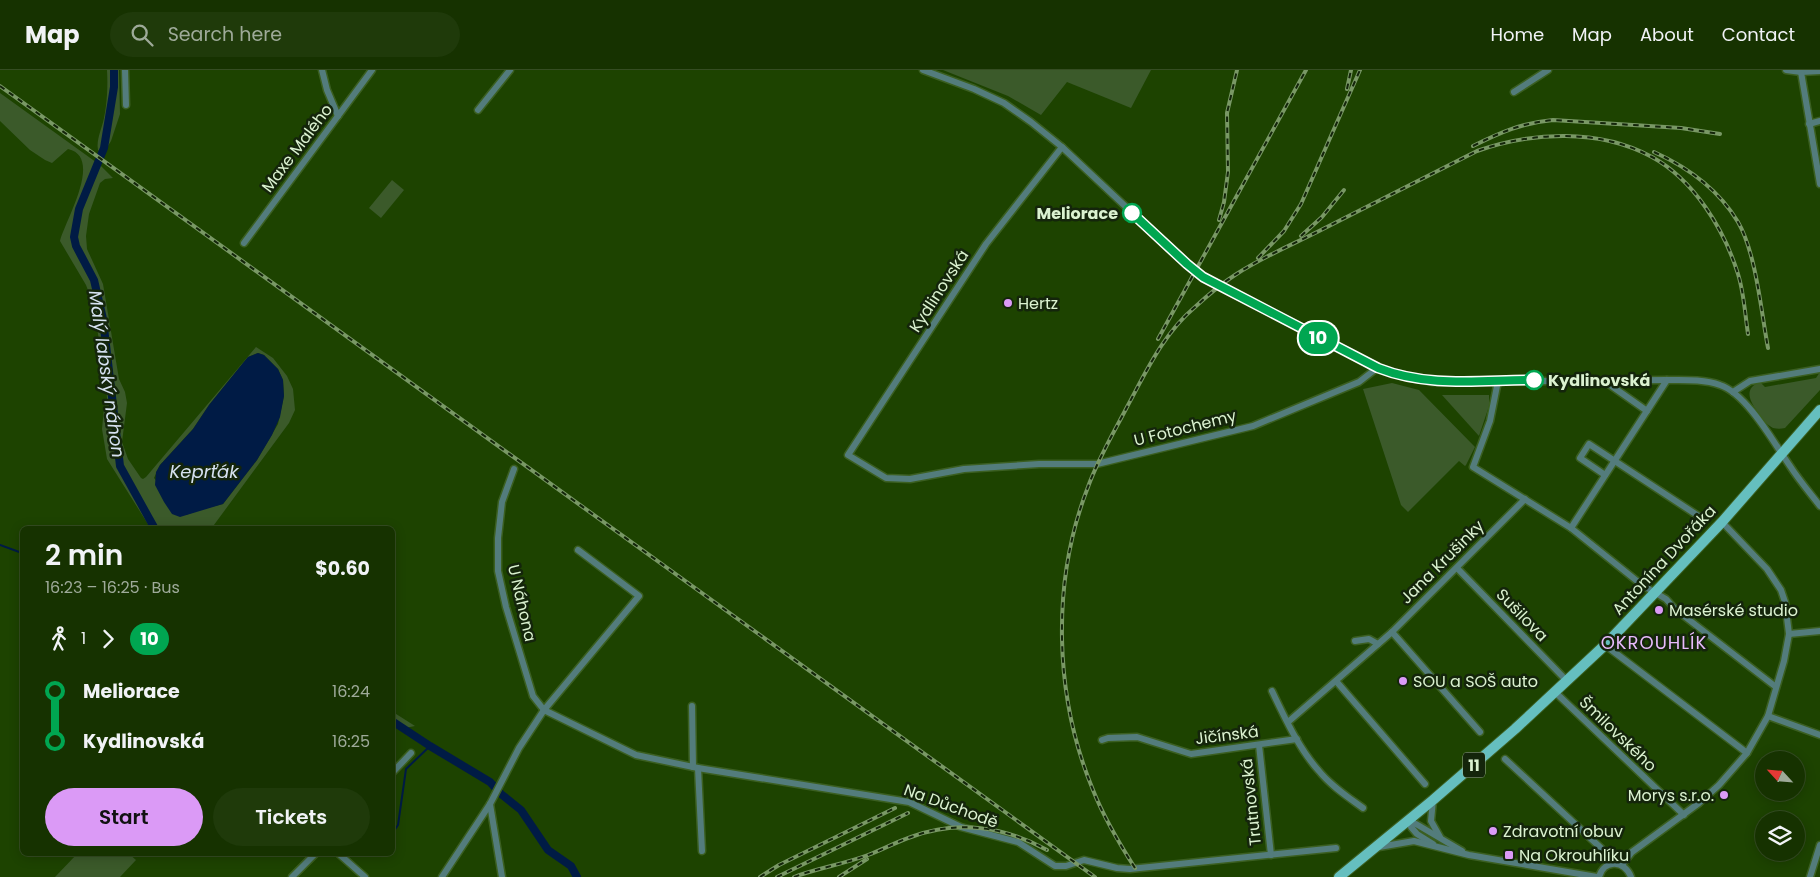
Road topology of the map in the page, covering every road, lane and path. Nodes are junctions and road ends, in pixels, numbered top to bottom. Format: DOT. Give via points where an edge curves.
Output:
graph roads {
  1 [pos="125,70"];
  2 [pos="322,70"];
  3 [pos="372,70"];
  4 [pos="510,70"];
  5 [pos="923,70"];
  6 [pos="1548,70"];
  7 [pos="1786,70"];
  8 [pos="1820,71"];
  9 [pos="1801,72"];
  10 [pos="1514,92"];
  11 [pos="126,105"];
  12 [pos="478,110"];
  13 [pos="338,116"];
  14 [pos="1820,121"];
  15 [pos="1809,124"];
  16 [pos="1062,147"];
  17 [pos="1820,184"];
  18 [pos="244,243"];
  19 [pos="1378,368"];
  20 [pos="1820,368"];
  21 [pos="1603,380"];
  22 [pos="1667,380"];
  23 [pos="1498,381"];
  24 [pos="1733,392"];
  25 [pos="1820,410"];
  26 [pos="1647,411"];
  27 [pos="1782,454"];
  28 [pos="848,455"];
  29 [pos="1615,461"];
  30 [pos="514,469"];
  31 [pos="1605,475"];
  32 [pos="1525,499"];
  33 [pos="1820,506"];
  34 [pos="1700,517"];
  35 [pos="1722,522"];
  36 [pos="1571,528"];
  37 [pos="578,550"];
  38 [pos="1456,568"];
  39 [pos="1655,593"];
  40 [pos="1392,632"];
  41 [pos="1820,632"];
  42 [pos="1789,634"];
  43 [pos="1355,641"];
  44 [pos="1378,644"];
  45 [pos="1605,644"];
  46 [pos="1336,681"];
  47 [pos="1567,681"];
  48 [pos="1776,687"];
  49 [pos="1272,691"];
  50 [pos="1555,692"];
  51 [pos="692,706"];
  52 [pos="544,710"];
  53 [pos="1768,716"];
  54 [pos="1288,722"];
  55 [pos="1480,732"];
  56 [pos="1820,734"];
  57 [pos="1297,739"];
  58 [pos="1102,740"];
  59 [pos="1259,745"];
  60 [pos="412,753"];
  61 [pos="1747,753"];
  62 [pos="1504,759"];
  63 [pos="696,768"];
  64 [pos="395,770"];
  65 [pos="1424,784"];
  66 [pos="1433,800"];
  67 [pos="490,804"];
  68 [pos="1363,808"];
  69 [pos="1684,815"];
  70 [pos="1413,819"];
  71 [pos="1442,840"];
  72 [pos="1820,845"];
  73 [pos="1336,848"];
  74 [pos="1373,848"];
  75 [pos="1443,849"];
  76 [pos="702,851"];
  77 [pos="1271,855"];
  78 [pos="1469,855"];
  79 [pos="313,856"];
  80 [pos="341,856"];
  81 [pos="1611,864"];
  82 [pos="1622,865"];
  83 [pos="292,877"];
  84 [pos="365,877"];
  85 [pos="442,877"];
  86 [pos="502,877"];
  87 [pos="1339,877"];
  88 [pos="1598,877"];
  89 [pos="1631,877"];
  90 [pos="1810,877"];
  1 -- 11 [label="street"];
  2 -- 13 [label="street"];
  3 -- 13 [label="street, Maxe Malého"];
  4 -- 12 [label="street"];
  5 -- 16 [label="street" via="1004,104"];
  6 -- 10 [label="street"];
  7 -- 9 [label="street"];
  8 -- 9 [label="street"];
  9 -- 15 [label="street"];
  13 -- 18 [label="street, Maxe Malého"];
  14 -- 15 [label="street"];
  15 -- 17 [label="street"];
  16 -- 19 [label="street" via="1196,272"];
  16 -- 28 [label="street, Kydlinovská" via="986,244"];
  19 -- 23 [label="street" via="1399,376 1433,382"];
  19 -- 28 [label="street, U Fotochemy" via="1359,382 1253,426 1097,464 964,469 892,480"];
  20 -- 24 [label="street" via="1750,381"];
  21 -- 22 [label="street"];
  21 -- 23 [label="street"];
  21 -- 26 [label="street"];
  22 -- 24 [label="street" via="1711,383"];
  22 -- 26 [label="street"];
  23 -- 32 [label="street" via="1490,421 1473,467"];
  24 -- 27 [label="street"];
  25 -- 27 [label="main road, Antonína Dvořáka / 11"];
  26 -- 29 [label="street"];
  27 -- 33 [label="street"];
  27 -- 35 [label="main road, Antonína Dvořáka / 11"];
  29 -- 31 [label="street"];
  29 -- 31 [label="street" via="1589,444 1580,458"];
  29 -- 34 [label="street"];
  30 -- 52 [label="street, U Náhona" via="502,502 498,571 533,696"];
  31 -- 36 [label="street"];
  32 -- 36 [label="street"];
  32 -- 38 [label="street, Jana Krušinky"];
  35 -- 39 [label="main road, Antonína Dvořáka / 11"];
  35 -- 42 [label="street" via="1781,590"];
  36 -- 39 [label="street"];
  37 -- 52 [label="street" via="639,596"];
  38 -- 40 [label="street, Jana Krušinky"];
  38 -- 47 [label="street, Sušilova"];
  39 -- 45 [label="main road, Antonína Dvořáka / 11"];
  39 -- 48 [label="street"];
  40 -- 44 [label="street, Jana Krušinky"];
  40 -- 55 [label="street"];
  41 -- 42 [label="street"];
  42 -- 48 [label="street"];
  43 -- 44 [label="street" via="1369,639"];
  44 -- 46 [label="street, Jana Krušinky"];
  45 -- 47 [label="main road, Antonína Dvořáka / 11"];
  45 -- 61 [label="street"];
  46 -- 54 [label="street, Jana Krušinky"];
  46 -- 65 [label="street"];
  47 -- 50 [label="main road, Antonína Dvořáka / 11"];
  48 -- 53 [label="street"];
  49 -- 54 [label="street"];
  50 -- 66 [label="main road, Antonína Dvořáka / 11"];
  50 -- 69 [label="street, Šmilovského"];
  51 -- 63 [label="street"];
  52 -- 63 [label="street, Na Důchodě" via="636,755"];
  52 -- 67 [label="street" via="519,748"];
  53 -- 56 [label="street"];
  53 -- 61 [label="street"];
  54 -- 57 [label="street"];
  57 -- 59 [label="street, Jičínská"];
  57 -- 68 [label="street" via="1319,772"];
  58 -- 59 [label="street, Jičínská" via="1137,737 1191,754"];
  59 -- 77 [label="street, Trutnovská"];
  60 -- 64 [label="street"];
  61 -- 69 [label="street"];
  62 -- 81 [label="street" via="1601,848"];
  63 -- 76 [label="street"];
  63 -- 77 [label="street, Na Důchodě" via="909,802 961,827 1018,842 1057,867 1084,860 1130,869"];
  66 -- 70 [label="main road, Antonína Dvořáka / 11"];
  66 -- 71 [label="street" via="1431,821"];
  67 -- 85 [label="street"];
  67 -- 86 [label="street"];
  69 -- 82 [label="street" via="1632,852"];
  70 -- 71 [label="street"];
  70 -- 74 [label="main road, Antonína Dvořáka / 11"];
  70 -- 75 [label="street" via="1414,833"];
  71 -- 78 [label="street"];
  72 -- 90 [label="street"];
  73 -- 77 [label="street, Na Důchodě"];
  74 -- 75 [label="street" via="1408,841"];
  74 -- 87 [label="main road, Antonína Dvořáka / 11"];
  75 -- 78 [label="street"];
  78 -- 88 [label="street"];
  79 -- 83 [label="street"];
  80 -- 84 [label="street"];
  81 -- 82 [label="street"];
  81 -- 88 [label="street" via="1603,868"];
  82 -- 89 [label="street"];
}
